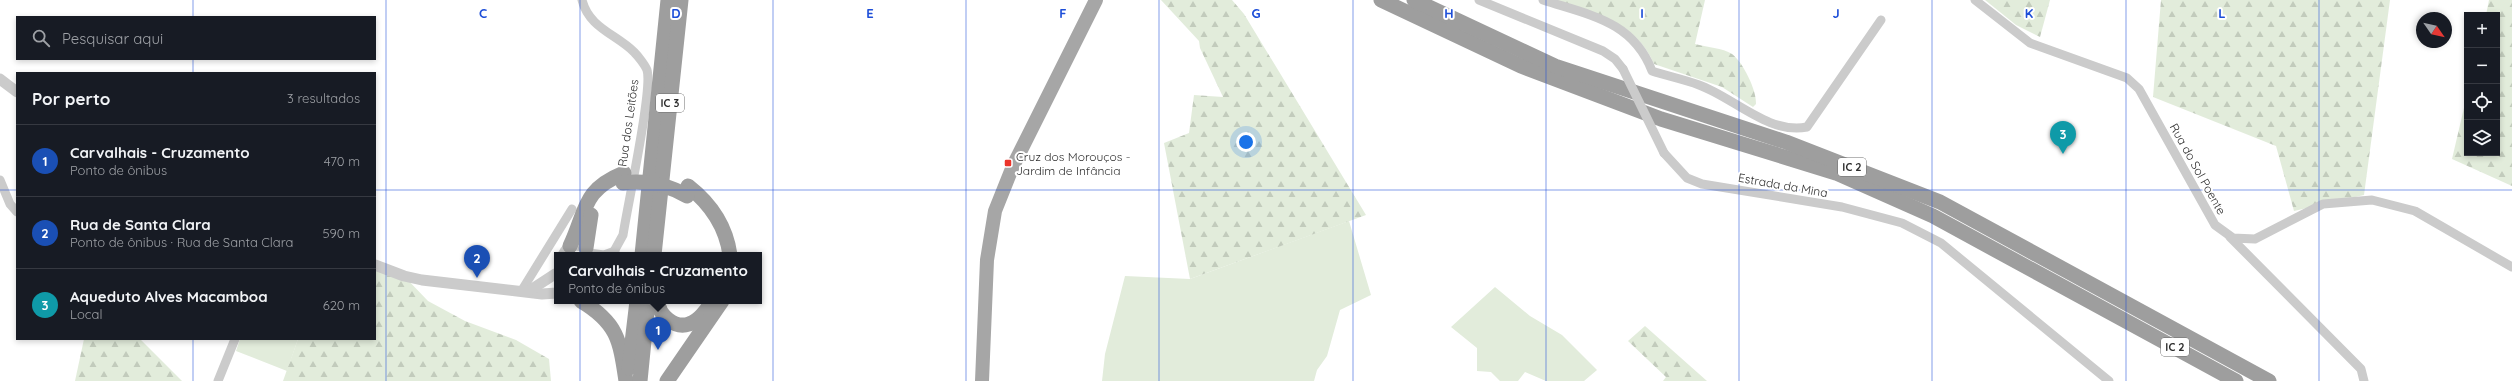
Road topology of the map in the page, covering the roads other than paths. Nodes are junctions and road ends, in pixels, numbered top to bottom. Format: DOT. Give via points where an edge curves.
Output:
graph roads {
  1 [pos="582,0"];
  2 [pos="668,0"];
  3 [pos="680,0"];
  4 [pos="1096,0"];
  5 [pos="1381,0"];
  6 [pos="1414,0"];
  7 [pos="1479,0"];
  8 [pos="1543,0"];
  9 [pos="1975,0"];
  10 [pos="1881,20"];
  11 [pos="0,79"];
  12 [pos="16,91"];
  13 [pos="623,178"];
  14 [pos="0,180"];
  15 [pos="688,191"];
  16 [pos="647,207"];
  17 [pos="572,209"];
  18 [pos="16,211"];
  19 [pos="2226,233"];
  20 [pos="567,251"];
  21 [pos="588,252"];
  22 [pos="614,252"];
  23 [pos="633,252"];
  24 [pos="642,252"];
  25 [pos="654,252"];
  26 [pos="720,252"];
  27 [pos="729,252"];
  28 [pos="376,265"];
  29 [pos="2512,267"];
  30 [pos="554,272"];
  31 [pos="526,291"];
  32 [pos="554,293"];
  33 [pos="585,304"];
  34 [pos="637,304"];
  35 [pos="648,304"];
  36 [pos="658,304"];
  37 [pos="710,304"];
  38 [pos="720,304"];
  39 [pos="235,340"];
  40 [pos="218,381"];
  41 [pos="627,381"];
  42 [pos="640,381"];
  43 [pos="667,381"];
  44 [pos="982,381"];
  45 [pos="2109,381"];
  46 [pos="2236,381"];
  47 [pos="2269,381"];
  48 [pos="2364,381"];
  1 -- 22 [label="street, Rua dos Leitões" via="584,8 598,28 634,52 647,70 646,97 623,235"];
  2 -- 16 [label="highway, IC 3"];
  3 -- 25 [label="highway, IC 3"];
  4 -- 44 [label="main road" via="1012,166 995,212 987,260"];
  5 -- 46 [label="highway, IC 2" via="1536,72 1661,119 1836,173 1933,216"];
  6 -- 47 [label="highway, IC 2" via="1555,66 1786,142 1940,202"];
  7 -- 45 [label="street, Estrada da Mina, bridge" via="1603,51 1615,59 1623,70 1664,153 1687,178 1702,184 1842,207 1902,223 1941,243"];
  8 -- 10 [label="street" via="1611,23 1632,38 1645,54 1652,71 1700,85 1760,117 1794,130 1807,127"];
  9 -- 19 [label="street, Rua do Sol Poente" via="2030,43 2127,78 2133,83 2152,110 2215,225"];
  11 -- 12 [label="street"];
  13 -- 15 [label="highway, bridge"];
  13 -- 20 [label="highway" via="610,179 591,195"];
  13 -- 21 [label="highway" via="595,205 588,225"];
  14 -- 18 [label="street" via="10,204"];
  15 -- 26 [label="highway" via="705,214 718,240"];
  15 -- 27 [label="highway" via="707,202 719,220"];
  16 -- 23 [label="highway"];
  16 -- 24 [label="highway, IC 3"];
  17 -- 31 [label="street"];
  19 -- 29 [label="street, Rua do Sol Poente" via="2233,238 2255,238 2323,204 2372,200 2415,210"];
  19 -- 48 [label="street" via="2362,369"];
  20 -- 21 [label="street" via="580,245"];
  28 -- 31 [label="street" via="422,280"];
  30 -- 31 [label="street"];
  31 -- 32 [label="street"];
  33 -- 41 [label="highway" via="600,313 614,329 621,345"];
  34 -- 41 [label="highway"];
  35 -- 42 [label="highway"];
  36 -- 37 [label="highway" via="663,314 678,325 689,324 700,318"];
  38 -- 43 [label="highway"];
  39 -- 40 [label="street"];
}
